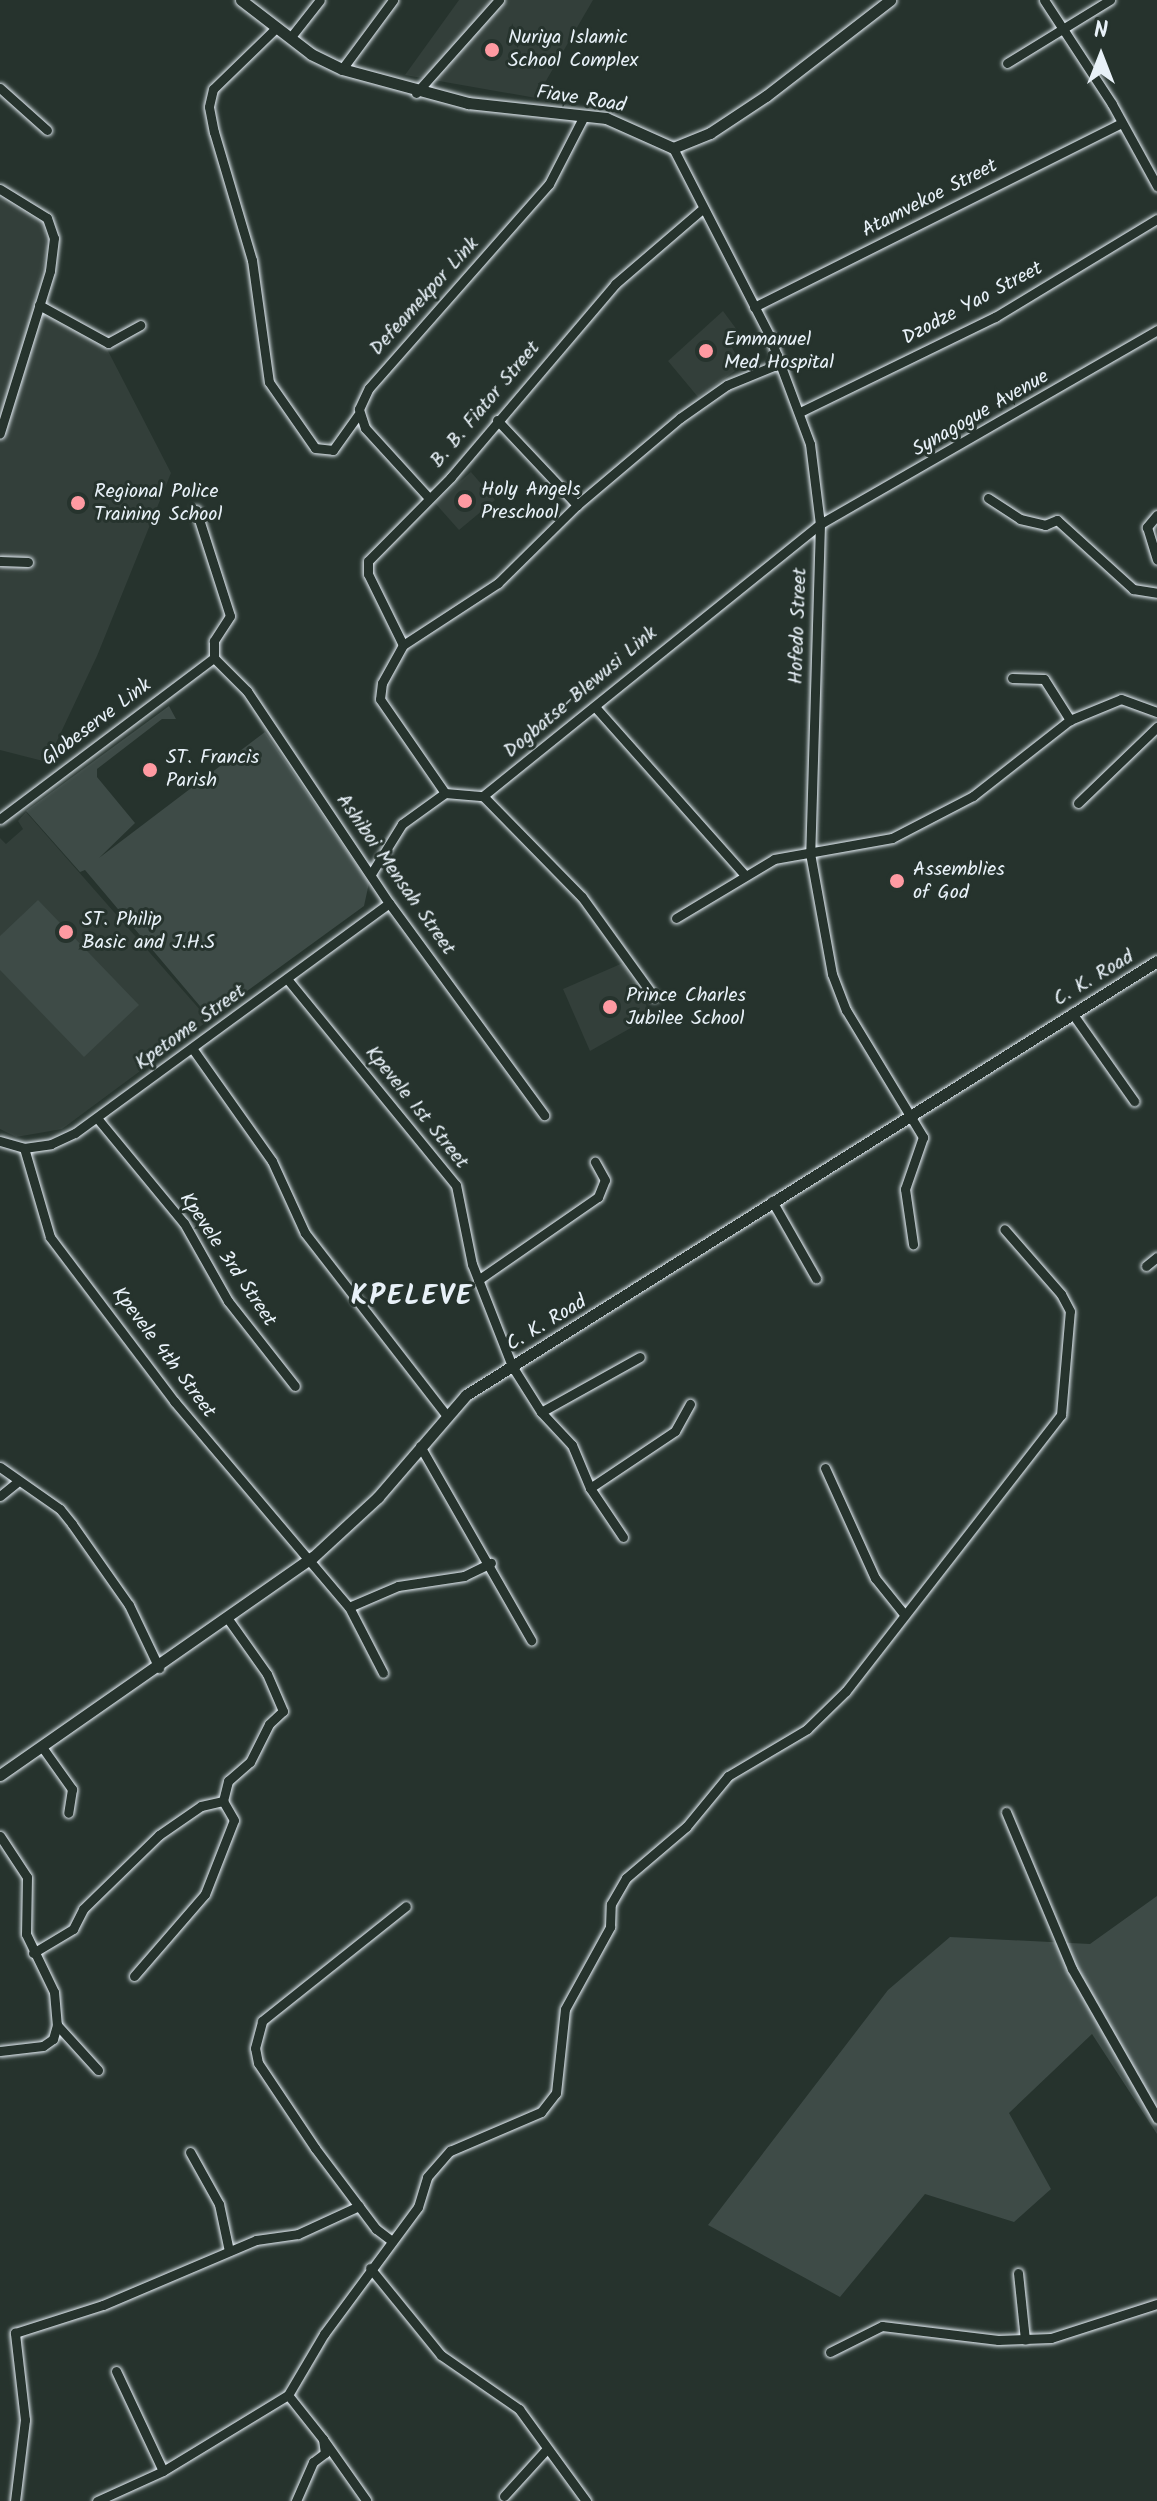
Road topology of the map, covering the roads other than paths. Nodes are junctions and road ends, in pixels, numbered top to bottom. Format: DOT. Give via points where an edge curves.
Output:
graph roads {
  1 [pos="241,0"];
  2 [pos="320,0"];
  3 [pos="393,0"];
  4 [pos="499,0"];
  5 [pos="890,0"];
  6 [pos="1044,0"];
  7 [pos="1110,0"];
  8 [pos="277,27"];
  9 [pos="1065,28"];
  10 [pos="290,38"];
  11 [pos="1007,63"];
  12 [pos="342,69"];
  13 [pos="0,88"];
  14 [pos="416,93"];
  15 [pos="584,116"];
  16 [pos="1122,123"];
  17 [pos="47,130"];
  18 [pos="673,148"];
  19 [pos="1157,186"];
  20 [pos="0,189"];
  21 [pos="701,210"];
  22 [pos="1157,219"];
  23 [pos="39,305"];
  24 [pos="754,307"];
  25 [pos="140,325"];
  26 [pos="1157,330"];
  27 [pos="781,363"];
  28 [pos="800,412"];
  29 [pos="358,415"];
  30 [pos="497,420"];
  31 [pos="0,433"];
  32 [pos="429,498"];
  33 [pos="988,498"];
  34 [pos="577,505"];
  35 [pos="196,510"];
  36 [pos="1157,515"];
  37 [pos="820,524"];
  38 [pos="1157,560"];
  39 [pos="0,561"];
  40 [pos="28,562"];
  41 [pos="1157,593"];
  42 [pos="403,645"];
  43 [pos="214,658"];
  44 [pos="1012,678"];
  45 [pos="596,708"];
  46 [pos="1157,712"];
  47 [pos="1070,720"];
  48 [pos="1157,727"];
  49 [pos="445,793"];
  50 [pos="483,796"];
  51 [pos="1078,803"];
  52 [pos="1,817"];
  53 [pos="810,853"];
  54 [pos="371,874"];
  55 [pos="745,875"];
  56 [pos="389,903"];
  57 [pos="676,918"];
  58 [pos="1157,961"];
  59 [pos="288,980"];
  60 [pos="654,997"];
  61 [pos="1072,1013"];
  62 [pos="192,1048"];
  63 [pos="1134,1101"];
  64 [pos="912,1112"];
  65 [pos="544,1115"];
  66 [pos="97,1118"];
  67 [pos="0,1141"];
  68 [pos="24,1148"];
  69 [pos="595,1162"];
  70 [pos="772,1201"];
  71 [pos="1004,1229"];
  72 [pos="913,1244"];
  73 [pos="1157,1257"];
  74 [pos="1146,1266"];
  75 [pos="816,1278"];
  76 [pos="478,1280"];
  77 [pos="640,1357"];
  78 [pos="512,1366"];
  79 [pos="295,1386"];
  80 [pos="690,1404"];
  81 [pos="541,1412"];
  82 [pos="446,1415"];
  83 [pos="420,1446"];
  84 [pos="0,1467"];
  85 [pos="825,1468"];
  86 [pos="16,1483"];
  87 [pos="590,1488"];
  88 [pos="0,1496"];
  89 [pos="623,1537"];
  90 [pos="309,1560"];
  91 [pos="491,1563"];
  92 [pos="349,1607"];
  93 [pos="904,1614"];
  94 [pos="228,1619"];
  95 [pos="531,1640"];
  96 [pos="159,1668"];
  97 [pos="383,1673"];
  98 [pos="42,1747"];
  99 [pos="0,1775"];
  100 [pos="223,1801"];
  101 [pos="1006,1812"];
  102 [pos="68,1813"];
  103 [pos="0,1836"];
  104 [pos="406,1906"];
  105 [pos="33,1953"];
  106 [pos="134,1976"];
  107 [pos="57,2025"];
  108 [pos="0,2051"];
  109 [pos="98,2070"];
  110 [pos="1157,2118"];
  111 [pos="190,2152"];
  112 [pos="359,2206"];
  113 [pos="392,2241"];
  114 [pos="229,2251"];
  115 [pos="370,2268"];
  116 [pos="1018,2273"];
  117 [pos="1157,2304"];
  118 [pos="1025,2340"];
  119 [pos="830,2352"];
  120 [pos="116,2371"];
  121 [pos="288,2395"];
  122 [pos="323,2439"];
  123 [pos="545,2451"];
  124 [pos="163,2471"];
  125 [pos="121,2496"];
  126 [pos="504,2496"];
  127 [pos="366,2500"];
  128 [pos="15,2501"];
  129 [pos="97,2501"];
  130 [pos="296,2501"];
  131 [pos="586,2501"];
  1 -- 8 [label="street, Fiave Road"];
  2 -- 10 [label="street"];
  3 -- 12 [label="street"];
  4 -- 14 [label="street"];
  5 -- 18 [label="street" via="766,96 710,133"];
  6 -- 9 [label="street"];
  7 -- 9 [label="street"];
  8 -- 10 [label="street, Fiave Road"];
  8 -- 29 [label="street, Defeamekpor Link" via="213,89 209,107 214,132 252,260 269,382 315,448 333,450"];
  9 -- 11 [label="street"];
  9 -- 16 [label="street"];
  10 -- 12 [label="street, Fiave Road"];
  12 -- 14 [label="street, Fiave Road"];
  13 -- 17 [label="street"];
  14 -- 15 [label="street, Fiave Road"];
  15 -- 18 [label="street, Fiave Road" via="634,126"];
  15 -- 29 [label="street, Defeamekpor Link" via="549,184 369,388"];
  16 -- 19 [label="street"];
  16 -- 24 [label="street, Atamvekoe Street"];
  18 -- 21 [label="street, Hofedo Street"];
  20 -- 23 [label="street" via="37,211 53,228 54,255"];
  21 -- 24 [label="street, Hofedo Street"];
  21 -- 30 [label="street, B. B. Fiator Street" via="615,284"];
  22 -- 28 [label="street, Dzodze Yao Street" via="995,317"];
  23 -- 25 [label="street" via="108,343"];
  23 -- 31 [label="street"];
  24 -- 27 [label="street, Hofedo Street"];
  26 -- 37 [label="street, Synagogue Avenue"];
  27 -- 28 [label="street, Hofedo Street"];
  27 -- 34 [label="street" via="715,393"];
  28 -- 37 [label="street, Hofedo Street"];
  29 -- 32 [label="street"];
  30 -- 32 [label="street, B. B. Fiator Street"];
  30 -- 34 [label="street"];
  32 -- 42 [label="street, B. B. Fiator Street" via="366,564"];
  33 -- 41 [label="street" via="1020,519 1045,525 1057,520 1133,589"];
  34 -- 42 [label="street" via="498,583"];
  35 -- 43 [label="street" via="230,616 214,641"];
  36 -- 38 [label="street" via="1147,527"];
  37 -- 45 [label="street, Dogbatse-Blewusi Link" via="703,614"];
  37 -- 53 [label="street, Hofedo Street"];
  39 -- 40 [label="street"];
  42 -- 49 [label="street" via="382,683 380,699"];
  43 -- 52 [label="street, Globeserve Link"];
  43 -- 54 [label="street, Ashiboi Mensah Street" via="247,691"];
  44 -- 47 [label="street" via="1044,679"];
  45 -- 50 [label="street, Dogbatse-Blewusi Link"];
  45 -- 55 [label="street"];
  46 -- 47 [label="street" via="1121,699"];
  47 -- 53 [label="street" via="973,796 892,838"];
  48 -- 51 [label="street"];
  49 -- 50 [label="street"];
  49 -- 54 [label="street" via="402,824"];
  50 -- 60 [label="street" via="582,897"];
  53 -- 55 [label="street" via="774,859"];
  53 -- 64 [label="street, Hofedo Street" via="832,974 846,1010"];
  54 -- 56 [label="street, Ashiboi Mensah Street"];
  55 -- 57 [label="street"];
  56 -- 59 [label="street, Kpetome Street"];
  56 -- 65 [label="street, Ashiboi Mensah Street"];
  58 -- 61 [label="street, C. K. Road"];
  59 -- 62 [label="street, Kpetome Street"];
  59 -- 76 [label="street, Kpevele 1st Street" via="456,1185 463,1204 463,1237"];
  61 -- 63 [label="street"];
  61 -- 64 [label="street, C. K. Road"];
  62 -- 66 [label="street, Kpetome Street"];
  62 -- 82 [label="street" via="272,1161 305,1233"];
  64 -- 70 [label="street, C. K. Road"];
  64 -- 72 [label="street" via="923,1137 905,1189"];
  66 -- 68 [label="street, Kpetome Street" via="51,1144"];
  66 -- 79 [label="street, Kpevele 3rd Street" via="184,1223 228,1301"];
  67 -- 68 [label="street"];
  68 -- 90 [label="street, Kpevele 4th Street" via="50,1237 174,1401"];
  69 -- 76 [label="street" via="605,1180 598,1197"];
  70 -- 75 [label="street"];
  70 -- 78 [label="street, C. K. Road" via="706,1249"];
  71 -- 93 [label="street" via="1070,1311 1061,1415"];
  73 -- 74 [label="street"];
  76 -- 78 [label="street, Kpevele 1st Street"];
  77 -- 81 [label="street"];
  78 -- 81 [label="street, Kpevele 1st Street"];
  78 -- 82 [label="street, C. K. Road"];
  80 -- 87 [label="street" via="675,1431"];
  81 -- 87 [label="street, Kpevele 1st Street" via="572,1445"];
  82 -- 83 [label="street, C. K. Road"];
  83 -- 90 [label="street, C. K. Road" via="378,1497"];
  83 -- 91 [label="street"];
  84 -- 86 [label="street"];
  85 -- 93 [label="street" via="875,1578"];
  86 -- 88 [label="street"];
  86 -- 96 [label="street" via="60,1509 72,1524 129,1605"];
  87 -- 89 [label="street, Kpevele 1st Street"];
  90 -- 92 [label="street, Kpevele 4th Street"];
  90 -- 94 [label="street, C. K. Road"];
  91 -- 92 [label="street" via="464,1576 398,1586"];
  91 -- 95 [label="street"];
  92 -- 97 [label="street, Kpevele 4th Street"];
  93 -- 113 [label="street" via="826,1712 728,1776 686,1827 626,1878 611,1904 603,1942 565,2009 556,2093 541,2112 450,2151 427,2177 418,2207"];
  94 -- 96 [label="street, C. K. Road"];
  94 -- 100 [label="street" via="284,1709 269,1724 250,1762 228,1781"];
  96 -- 98 [label="street, C. K. Road"];
  98 -- 99 [label="street, C. K. Road"];
  98 -- 102 [label="street" via="72,1789"];
  100 -- 105 [label="street" via="201,1806 159,1835 83,1909 73,1929"];
  100 -- 106 [label="street" via="234,1820 205,1894"];
  101 -- 110 [label="street" via="1072,1969"];
  103 -- 105 [label="street" via="27,1877 26,1934"];
  104 -- 112 [label="street" via="262,2021 256,2034 258,2063"];
  105 -- 107 [label="street" via="54,1992"];
  107 -- 108 [label="street" via="53,2039 43,2046"];
  107 -- 109 [label="street"];
  111 -- 114 [label="street" via="219,2204"];
  112 -- 113 [label="street"];
  112 -- 114 [label="street" via="288,2237 256,2240"];
  113 -- 115 [label="street"];
  114 -- 128 [label="street" via="103,2305 15,2333 25,2391"];
  115 -- 121 [label="street"];
  115 -- 123 [label="street" via="429,2344 519,2409"];
  116 -- 118 [label="street"];
  117 -- 118 [label="street" via="1085,2330"];
  118 -- 119 [label="street" via="882,2326"];
  120 -- 124 [label="street"];
  121 -- 122 [label="street"];
  121 -- 124 [label="street"];
  122 -- 127 [label="street"];
  122 -- 130 [label="street" via="325,2453 313,2462"];
  123 -- 126 [label="street"];
  123 -- 131 [label="street"];
  124 -- 125 [label="street"];
  125 -- 129 [label="street"];
}
